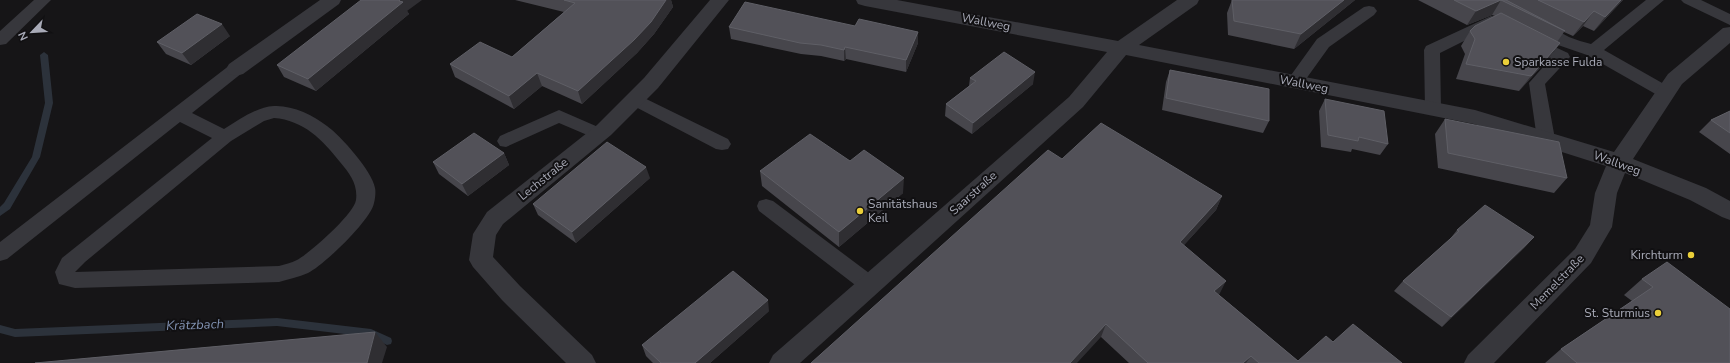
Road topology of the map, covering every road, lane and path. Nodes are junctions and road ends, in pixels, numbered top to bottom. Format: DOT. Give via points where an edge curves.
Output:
graph roads {
  1 [pos="43,0"];
  2 [pos="332,0"];
  3 [pos="720,0"];
  4 [pos="865,0"];
  5 [pos="1190,0"];
  6 [pos="1656,0"];
  7 [pos="1690,0"];
  8 [pos="1369,11"];
  9 [pos="1730,20"];
  10 [pos="1516,28"];
  11 [pos="1730,33"];
  12 [pos="0,40"];
  13 [pos="1121,48"];
  14 [pos="1593,51"];
  15 [pos="236,69"];
  16 [pos="1295,82"];
  17 [pos="1665,92"];
  18 [pos="634,100"];
  19 [pos="1433,109"];
  20 [pos="180,114"];
  21 [pos="599,134"];
  22 [pos="225,137"];
  23 [pos="1546,140"];
  24 [pos="506,141"];
  25 [pos="722,144"];
  26 [pos="1619,162"];
  27 [pos="766,206"];
  28 [pos="1730,211"];
  29 [pos="0,252"];
  30 [pos="870,285"];
  31 [pos="582,363"];
  32 [pos="782,363"];
  33 [pos="1477,363"];
  1 -- 12 [label="lane"];
  2 -- 15 [label="street"];
  3 -- 18 [label="street, Lechstraße"];
  4 -- 13 [label="street, Wallweg"];
  5 -- 13 [label="street, Saarstraße"];
  6 -- 14 [label="lane"];
  7 -- 9 [label="lane"];
  8 -- 16 [label="lane" via="1323,43"];
  10 -- 14 [label="lane"];
  10 -- 19 [label="lane" via="1491,21 1432,50"];
  10 -- 23 [label="lane" via="1562,57 1537,83"];
  11 -- 17 [label="street, Memelstraße" via="1675,79"];
  13 -- 16 [label="street, Wallweg"];
  13 -- 30 [label="street, Saarstraße" via="1076,102"];
  14 -- 17 [label="lane"];
  15 -- 20 [label="lane"];
  16 -- 19 [label="street, Wallweg"];
  17 -- 26 [label="street, Memelstraße"];
  18 -- 21 [label="street, Lechstraße"];
  18 -- 25 [label="lane"];
  19 -- 23 [label="street, Wallweg" via="1475,117"];
  20 -- 22 [label="lane"];
  20 -- 29 [label="lane"];
  21 -- 24 [label="lane" via="559,116"];
  21 -- 31 [label="street, Lechstraße" via="495,218 484,234 481,260 511,294"];
  22 -- 22 [label="lane" via="78,256 69,264 65,272 66,278 75,280 279,274 302,268 325,251 365,204 366,188 359,173 334,142 321,130 302,119 287,113 273,112 258,117"];
  23 -- 26 [label="street, Wallweg"];
  26 -- 28 [label="street, Wallweg" via="1698,194"];
  26 -- 33 [label="street, Memelstraße" via="1606,193 1601,227 1583,256"];
  27 -- 30 [label="lane"];
  30 -- 32 [label="street, Saarstraße"];
}
